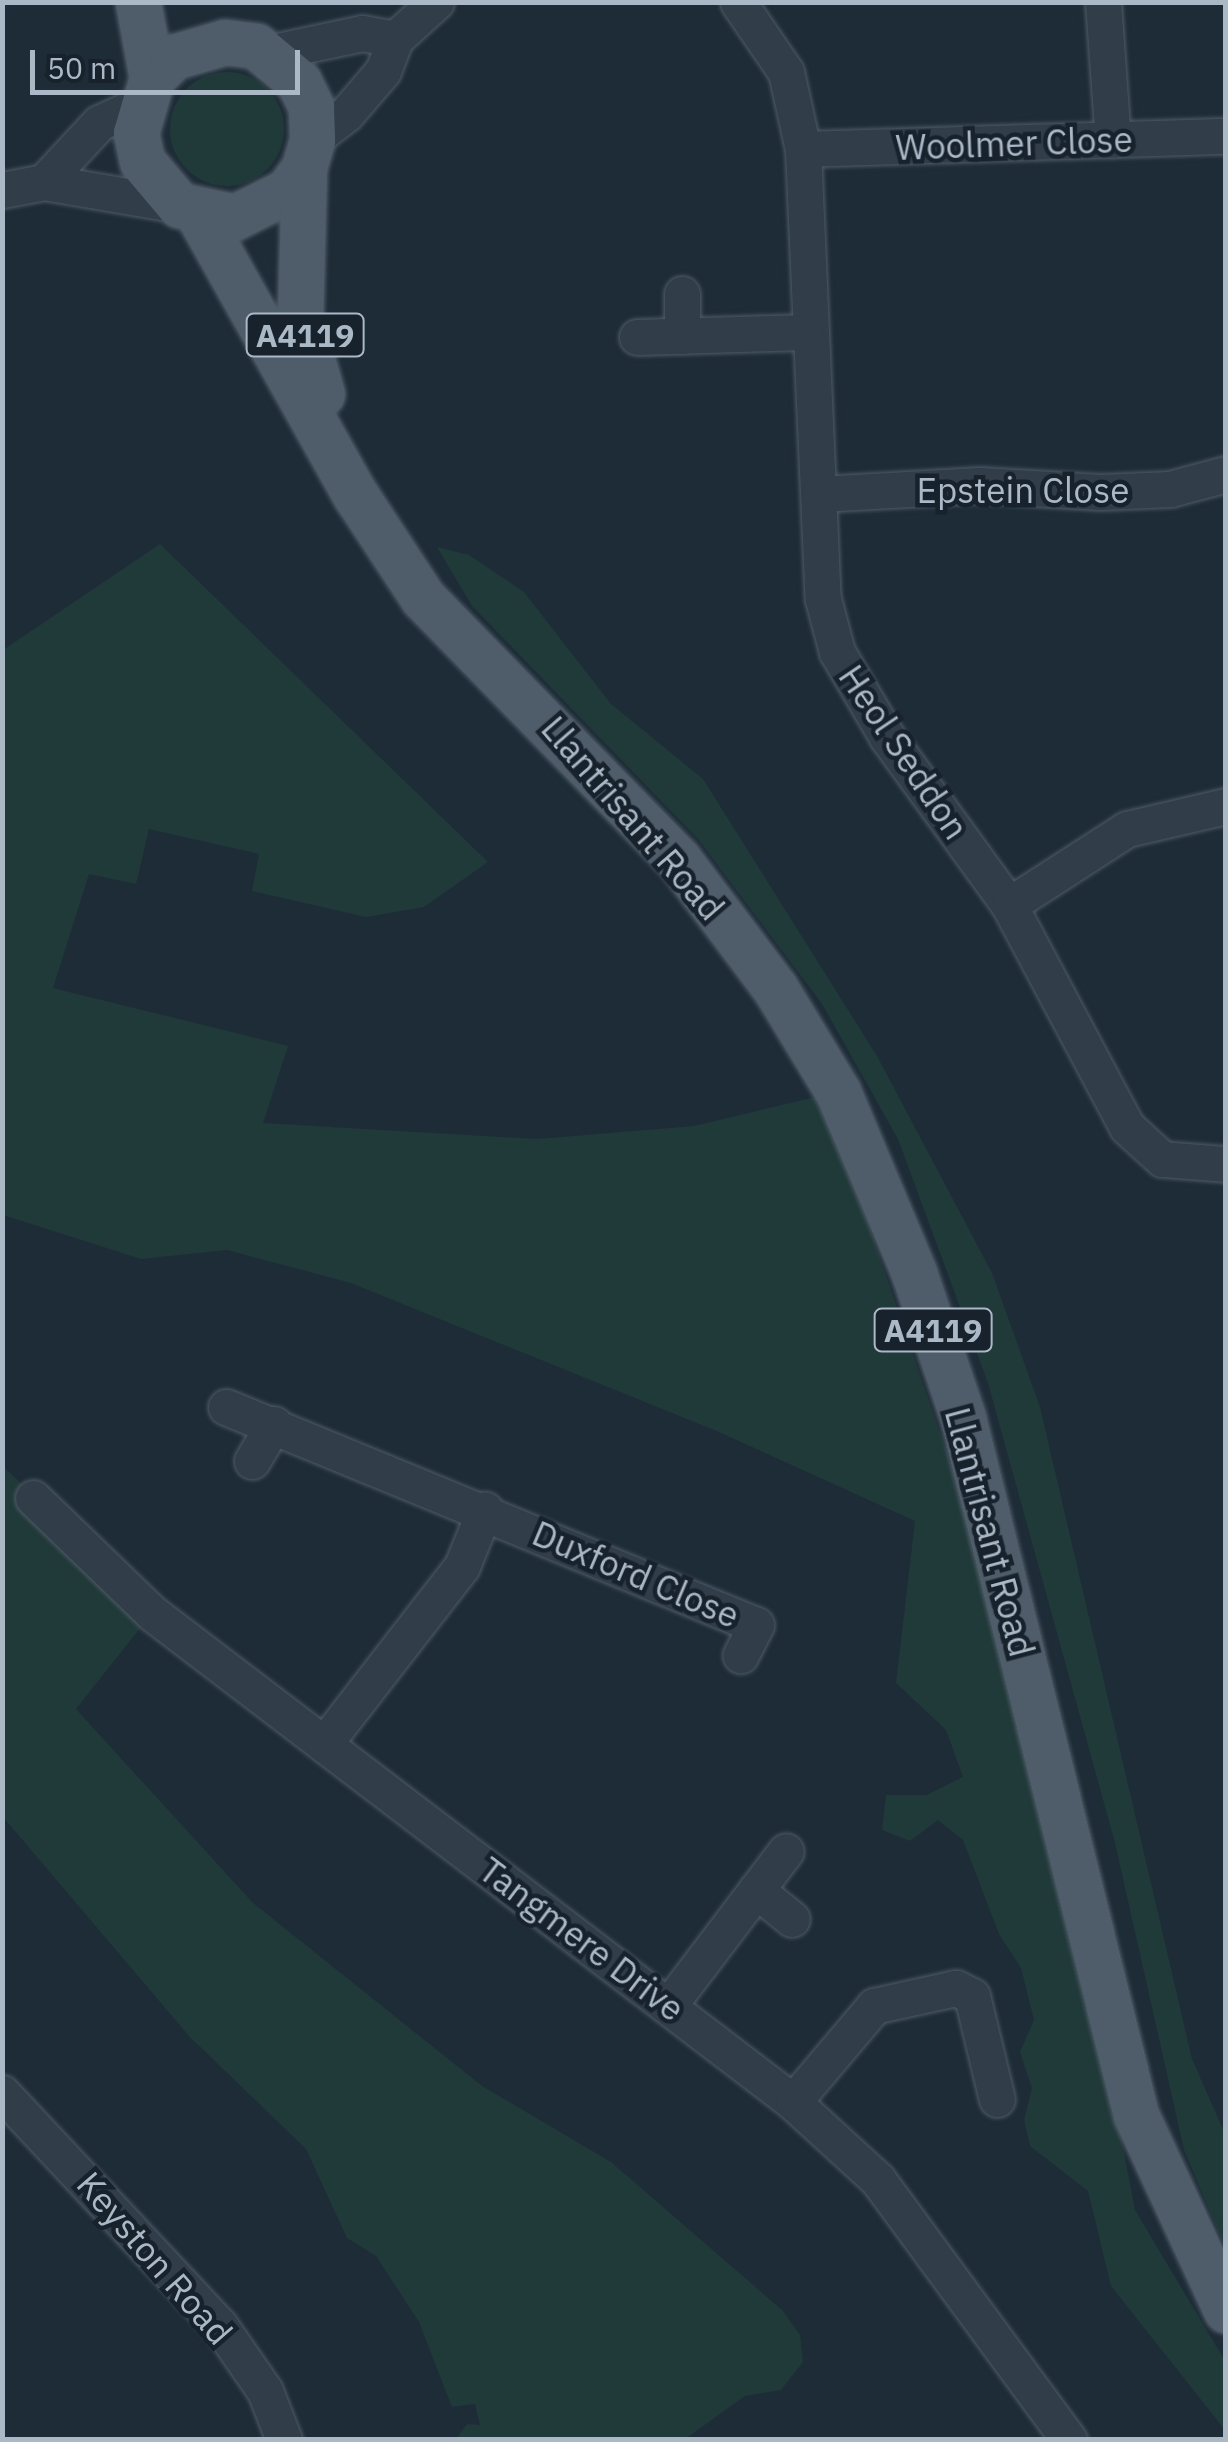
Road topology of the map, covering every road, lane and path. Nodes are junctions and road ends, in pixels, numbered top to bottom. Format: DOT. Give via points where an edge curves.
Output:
graph roads {
  1 [pos="138,2"];
  2 [pos="217,2"];
  3 [pos="436,2"];
  4 [pos="738,2"];
  5 [pos="1104,2"];
  6 [pos="395,39"];
  7 [pos="258,48"];
  8 [pos="146,91"];
  9 [pos="1226,136"];
  10 [pos="1113,140"];
  11 [pos="803,149"];
  12 [pos="308,154"];
  13 [pos="44,182"];
  14 [pos="2,190"];
  15 [pos="188,208"];
  16 [pos="682,294"];
  17 [pos="806,332"];
  18 [pos="682,336"];
  19 [pos="637,337"];
  20 [pos="1226,474"];
  21 [pos="819,494"];
  22 [pos="356,496"];
  23 [pos="1226,806"];
  24 [pos="1008,905"];
  25 [pos="1226,1164"];
  26 [pos="226,1408"];
  27 [pos="274,1424"];
  28 [pos="252,1461"];
  29 [pos="33,1498"];
  30 [pos="485,1509"];
  31 [pos="741,1655"];
  32 [pos="324,1744"];
  33 [pos="786,1850"];
  34 [pos="756,1890"];
  35 [pos="792,1919"];
  36 [pos="668,2005"];
  37 [pos="2,2093"];
  38 [pos="997,2099"];
  39 [pos="794,2102"];
  40 [pos="1226,2310"];
  41 [pos="284,2440"];
  42 [pos="1069,2440"];
  1 -- 8 [label="main road, Llantrisant Road / A4119"];
  2 -- 7 [label="main road, Llantrisant Road / A4119"];
  3 -- 6 [label="street"];
  4 -- 11 [label="street, Heol Seddon" via="786,72"];
  5 -- 10 [label="street"];
  6 -- 7 [label="street" via="362,33"];
  6 -- 12 [label="street" via="384,71"];
  7 -- 8 [label="main road" via="199,46"];
  7 -- 12 [label="main road, Llantrisant Road / A4119" via="300,82 311,107"];
  8 -- 13 [label="street" via="98,123"];
  8 -- 15 [label="main road, Llantrisant Road / A4119" via="142,161"];
  9 -- 10 [label="street, Woolmer Close"];
  10 -- 11 [label="street, Woolmer Close"];
  11 -- 17 [label="street, Heol Seddon"];
  12 -- 15 [label="main road" via="263,208 235,217"];
  12 -- 22 [label="main road, Llantrisant Road / A4119" via="300,317"];
  13 -- 14 [label="street"];
  13 -- 15 [label="street"];
  15 -- 22 [label="main road, Llantrisant Road / A4119"];
  16 -- 18 [label="street"];
  17 -- 18 [label="street"];
  17 -- 21 [label="street, Heol Seddon"];
  18 -- 19 [label="street"];
  20 -- 21 [label="street, Epstein Close" via="1118,492 980,486"];
  21 -- 24 [label="street, Heol Seddon" via="823,599 837,652 887,737"];
  22 -- 40 [label="main road, Llantrisant Road / A4119" via="423,598 678,859 775,988 838,1092 914,1274 962,1418 1136,2115"];
  23 -- 24 [label="street" via="1127,829"];
  24 -- 25 [label="street, Heol Seddon" via="1126,1127 1162,1159"];
  26 -- 27 [label="street, Duxford Close"];
  27 -- 28 [label="street"];
  27 -- 30 [label="street, Duxford Close"];
  29 -- 32 [label="street, Tangmere Drive" via="132,1596"];
  30 -- 31 [label="street, Duxford Close" via="756,1624"];
  30 -- 32 [label="street" via="462,1566"];
  32 -- 36 [label="street, Tangmere Drive"];
  33 -- 34 [label="street"];
  34 -- 35 [label="street"];
  34 -- 36 [label="street"];
  36 -- 39 [label="street, Tangmere Drive"];
  37 -- 41 [label="street, Keyston Road" via="220,2326 265,2391"];
  38 -- 39 [label="street" via="972,1996 956,1988 874,2006"];
  39 -- 42 [label="street, Tangmere Drive" via="878,2180"];
}
